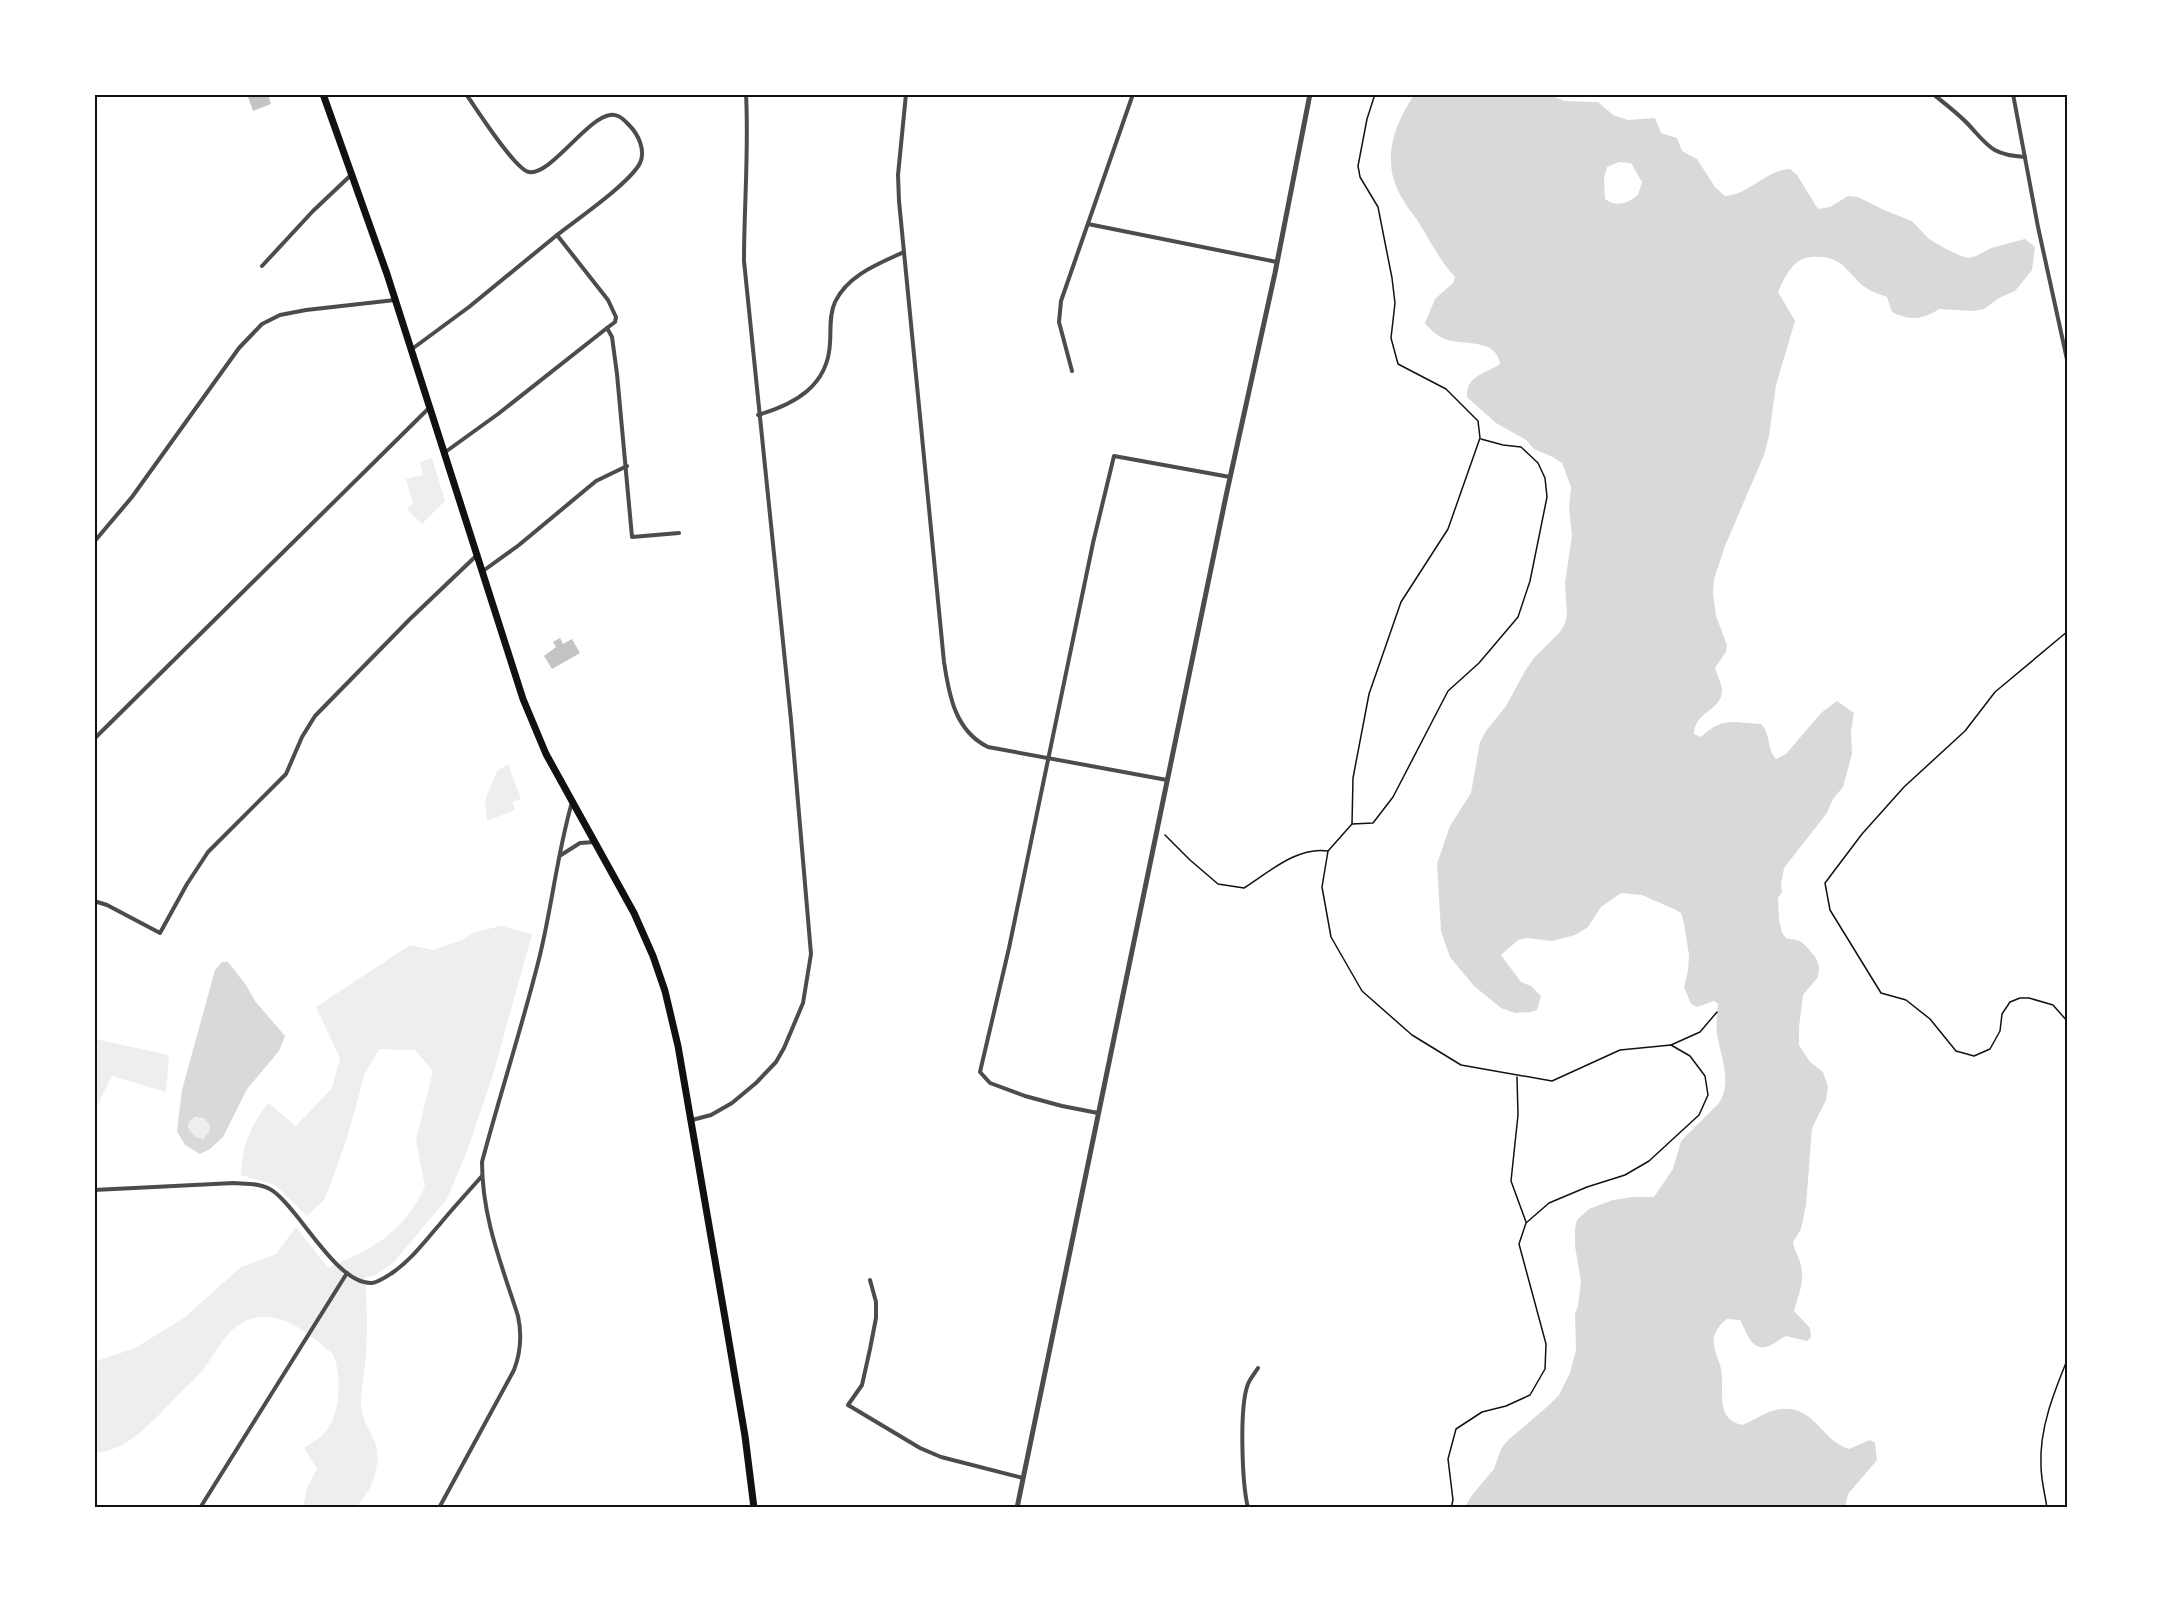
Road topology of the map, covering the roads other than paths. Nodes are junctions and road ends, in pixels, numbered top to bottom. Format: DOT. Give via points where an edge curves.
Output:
graph roads {
  1 [pos="323,94"];
  2 [pos="466,94"];
  3 [pos="746,94"];
  4 [pos="906,94"];
  5 [pos="1133,94"];
  6 [pos="1310,94"];
  7 [pos="1933,94"];
  8 [pos="2013,94"];
  9 [pos="2025,157"];
  10 [pos="352,174"];
  11 [pos="1088,224"];
  12 [pos="557,235"];
  13 [pos="904,252"];
  14 [pos="1277,262"];
  15 [pos="262,266"];
  16 [pos="395,300"];
  17 [pos="607,328"];
  18 [pos="411,350"];
  19 [pos="2067,364"];
  20 [pos="1072,371"];
  21 [pos="429,407"];
  22 [pos="758,415"];
  23 [pos="444,453"];
  24 [pos="627,466"];
  25 [pos="1230,477"];
  26 [pos="680,533"];
  27 [pos="95,540"];
  28 [pos="477,556"];
  29 [pos="482,572"];
  30 [pos="94,739"];
  31 [pos="1048,757"];
  32 [pos="1167,780"];
  33 [pos="572,802"];
  34 [pos="595,842"];
  35 [pos="560,855"];
  36 [pos="94,901"];
  37 [pos="1099,1113"];
  38 [pos="691,1120"];
  39 [pos="482,1176"];
  40 [pos="94,1190"];
  41 [pos="347,1273"];
  42 [pos="870,1280"];
  43 [pos="1258,1368"];
  44 [pos="1023,1478"];
  45 [pos="200,1508"];
  46 [pos="439,1508"];
  47 [pos="754,1508"];
  48 [pos="1017,1508"];
  49 [pos="1248,1508"];
  1 -- 10 [label="main road"];
  2 -- 12 [label="street" via="509,155 526,172 554,160 610,115 618,115 639,137 642,156 635,170"];
  3 -- 22 [label="street" via="744,261"];
  4 -- 13 [label="street" via="898,189"];
  5 -- 11 [label="street"];
  6 -- 14 [label="street"];
  7 -- 9 [label="street" via="1966,122 1984,144 2010,156"];
  8 -- 9 [label="street"];
  9 -- 19 [label="street"];
  10 -- 15 [label="street"];
  10 -- 16 [label="main road"];
  11 -- 14 [label="street"];
  11 -- 20 [label="street" via="1059,308"];
  12 -- 17 [label="street" via="608,300 616,317"];
  12 -- 18 [label="street"];
  13 -- 22 [label="street" via="858,275 834,303 829,356 813,387 793,402"];
  13 -- 31 [label="street" via="950,698 964,728 983,745"];
  14 -- 25 [label="street"];
  16 -- 18 [label="main road"];
  16 -- 27 [label="street" via="306,310 280,315 262,324 239,348 132,498"];
  17 -- 23 [label="street"];
  17 -- 24 [label="street" via="612,337"];
  18 -- 21 [label="main road"];
  21 -- 23 [label="main road"];
  21 -- 30 [label="street"];
  22 -- 38 [label="street" via="811,954 803,1003 776,1062 732,1103 711,1115"];
  23 -- 28 [label="main road"];
  24 -- 26 [label="street" via="632,537"];
  24 -- 29 [label="street" via="596,481"];
  25 -- 31 [label="street" via="1114,456"];
  25 -- 32 [label="street"];
  28 -- 29 [label="main road"];
  28 -- 36 [label="street" via="315,716 286,774 208,852 160,933"];
  29 -- 33 [label="main road" via="523,699"];
  31 -- 32 [label="street"];
  31 -- 37 [label="street" via="1010,948 980,1072 990,1083 1025,1096"];
  32 -- 37 [label="street"];
  33 -- 34 [label="main road"];
  33 -- 35 [label="street"];
  34 -- 35 [label="street" via="579,843"];
  34 -- 38 [label="main road" via="653,956 678,1045"];
  35 -- 39 [label="street" via="539,958 482,1162"];
  37 -- 44 [label="street"];
  38 -- 47 [label="main road"];
  39 -- 41 [label="street" via="393,1273 373,1283"];
  39 -- 46 [label="street" via="485,1211 518,1316 521,1348 514,1370"];
  40 -- 41 [label="street" via="234,1183 267,1188 287,1204"];
  41 -- 45 [label="street"];
  42 -- 44 [label="street" via="876,1318 862,1385 848,1405 941,1457"];
  43 -- 49 [label="street" via="1248,1384 1244,1415 1244,1486"];
  44 -- 48 [label="street"];
}
